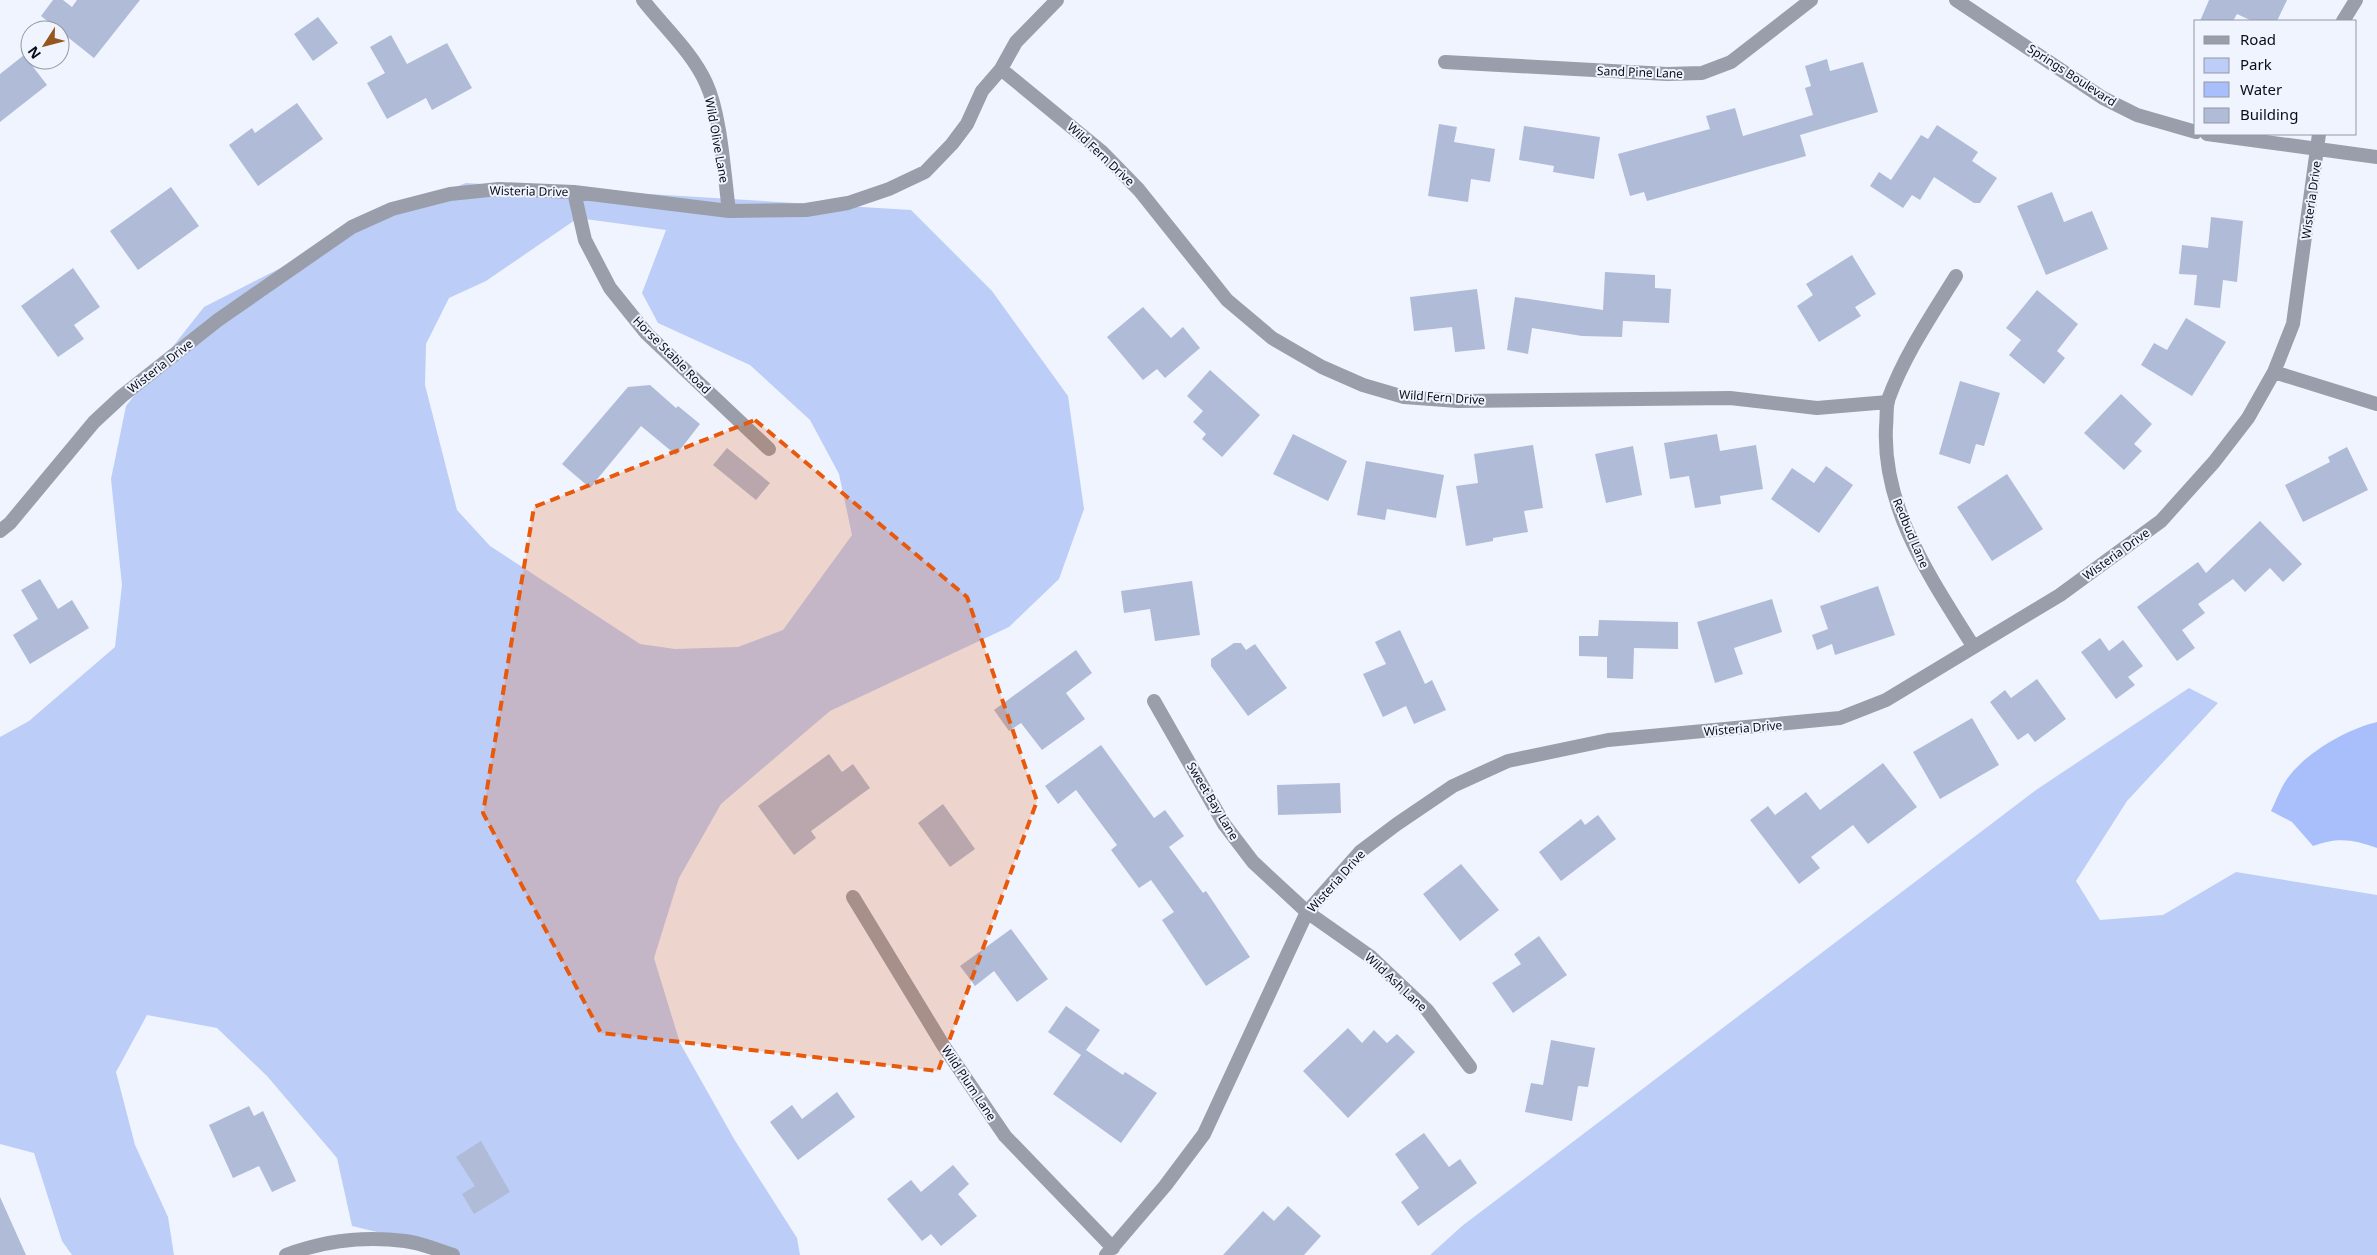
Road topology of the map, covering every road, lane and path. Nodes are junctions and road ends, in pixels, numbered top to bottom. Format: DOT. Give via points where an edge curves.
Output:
graph roads {
  1 [pos="642,0"];
  2 [pos="1057,0"];
  3 [pos="1811,0"];
  4 [pos="1956,0"];
  5 [pos="2356,0"];
  6 [pos="2344,20"];
  7 [pos="1445,62"];
  8 [pos="1001,69"];
  9 [pos="2194,131"];
  10 [pos="2215,135"];
  11 [pos="2319,135"];
  12 [pos="2318,148"];
  13 [pos="2377,157"];
  14 [pos="574,192"];
  15 [pos="729,211"];
  16 [pos="1956,276"];
  17 [pos="2274,372"];
  18 [pos="1888,402"];
  19 [pos="2377,404"];
  20 [pos="769,450"];
  21 [pos="0,532"];
  22 [pos="1973,646"];
  23 [pos="1154,701"];
  24 [pos="853,897"];
  25 [pos="1307,912"];
  26 [pos="1470,1067"];
  27 [pos="1109,1251"];
  28 [pos="286,1255"];
  29 [pos="453,1255"];
  1 -- 15 [label="street, Wild Olive Lane" via="705,82 714,108"];
  2 -- 8 [label="street, Wisteria Drive" via="1016,42"];
  3 -- 7 [label="street, Sand Pine Lane" via="1731,62 1702,73"];
  4 -- 9 [label="street, Springs Boulevard" via="2103,98 2137,115"];
  5 -- 6 [label="street"];
  8 -- 15 [label="street, Wisteria Drive" via="982,91 967,124 925,172 848,203 806,210"];
  8 -- 18 [label="street, Wild Fern Drive" via="1102,152 1139,190 1227,300 1272,338 1322,367 1363,385 1404,397 1458,401 1730,398 1817,408"];
  10 -- 12 [label="street"];
  11 -- 12 [label="street, Wisteria Drive"];
  12 -- 13 [label="street"];
  12 -- 17 [label="street, Wisteria Drive" via="2293,324"];
  14 -- 15 [label="street, Wisteria Drive"];
  14 -- 20 [label="street, Horse Stable Road" via="585,240 610,288 647,334"];
  14 -- 21 [label="street, Wisteria Drive" via="498,189 450,194 392,209 352,227 218,320 122,396 94,422"];
  16 -- 18 [label="street, Redbud Lane" via="1907,357"];
  17 -- 19 [label="street"];
  17 -- 22 [label="street, Wisteria Drive" via="2242,425 2214,462 2161,521 2060,595"];
  18 -- 22 [label="street, Redbud Lane" via="1885,447 1895,497 1920,560"];
  22 -- 25 [label="street, Wisteria Drive" via="1886,700 1840,718 1608,740 1508,761 1453,786 1361,851"];
  23 -- 25 [label="street, Sweet Bay Lane" via="1224,824 1253,862"];
  24 -- 27 [label="street, Wild Plum Lane" via="943,1045 1005,1136"];
  25 -- 26 [label="street, Wild Ash Lane" via="1371,957 1427,1010"];
  25 -- 27 [label="street, Wisteria Drive" via="1204,1134 1165,1186"];
  28 -- 29 [label="street" via="312,1245 357,1240 406,1241"];
}
